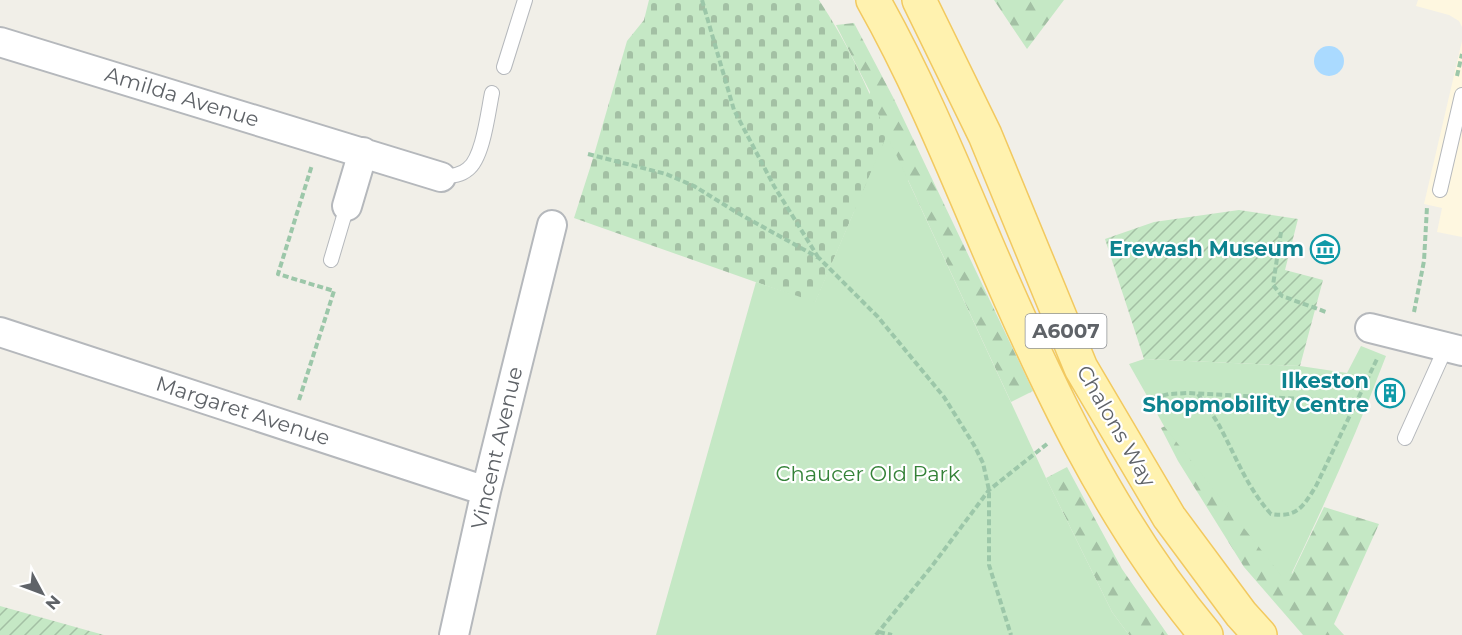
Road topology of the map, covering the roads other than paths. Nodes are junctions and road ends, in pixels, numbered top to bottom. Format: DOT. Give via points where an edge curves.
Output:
graph roads {
  1 [pos="525,0"];
  2 [pos="873,0"];
  3 [pos="919,0"];
  4 [pos="0,42"];
  5 [pos="504,67"];
  6 [pos="492,93"];
  7 [pos="1462,95"];
  8 [pos="363,152"];
  9 [pos="441,177"];
  10 [pos="1440,190"];
  11 [pos="347,206"];
  12 [pos="552,225"];
  13 [pos="331,260"];
  14 [pos="1379,330"];
  15 [pos="0,332"];
  16 [pos="1454,349"];
  17 [pos="1405,438"];
  18 [pos="486,491"];
  19 [pos="454,635"];
  20 [pos="1206,635"];
  21 [pos="1260,635"];
  1 -- 5 [label="lane"];
  2 -- 20 [label="main road, Chalons Way / A6007" via="934,119 1063,413 1147,558"];
  3 -- 21 [label="main road, Chalons Way / A6007" via="985,135 1081,368 1169,517"];
  4 -- 8 [label="street, Amilda Avenue"];
  6 -- 9 [label="lane" via="479,150 470,168 458,175"];
  7 -- 10 [label="lane"];
  8 -- 9 [label="street, Amilda Avenue"];
  8 -- 11 [label="street"];
  11 -- 13 [label="lane"];
  12 -- 18 [label="street, Vincent Avenue" via="529,259"];
  14 -- 16 [label="street"];
  15 -- 18 [label="street, Margaret Avenue"];
  16 -- 17 [label="lane"];
  18 -- 19 [label="street, Vincent Avenue"];
}
